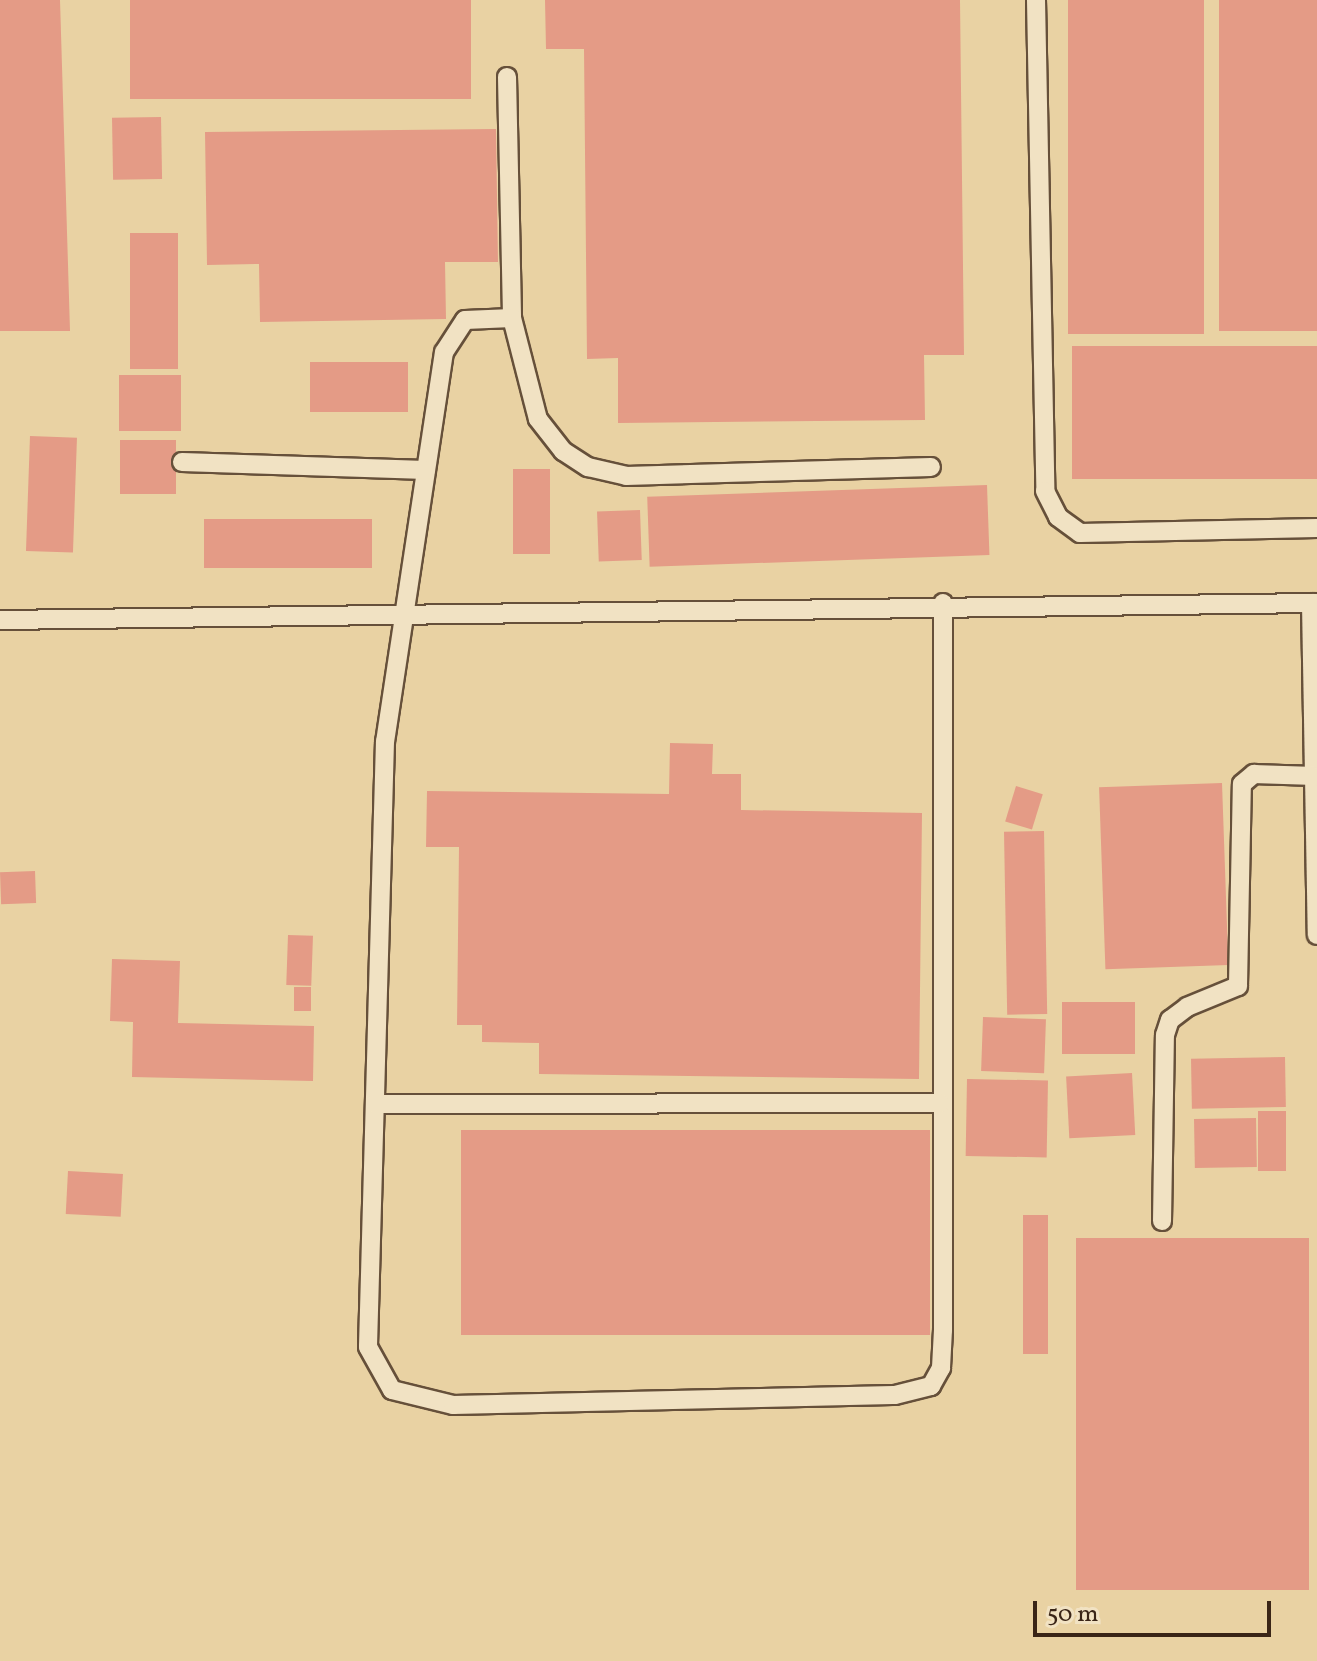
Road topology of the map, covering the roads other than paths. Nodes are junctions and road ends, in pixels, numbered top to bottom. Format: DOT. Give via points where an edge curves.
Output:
graph roads {
  1 [pos="1036,0"];
  2 [pos="507,77"];
  3 [pos="512,318"];
  4 [pos="182,462"];
  5 [pos="931,467"];
  6 [pos="426,470"];
  7 [pos="1317,528"];
  8 [pos="943,603"];
  9 [pos="1314,603"];
  10 [pos="404,613"];
  11 [pos="0,620"];
  12 [pos="1314,776"];
  13 [pos="1317,935"];
  14 [pos="940,1103"];
  15 [pos="375,1104"];
  16 [pos="1162,1221"];
  1 -- 7 [label="lane" via="1045,491 1058,517 1080,533"];
  2 -- 3 [label="lane"];
  3 -- 5 [label="lane" via="538,419 563,451 588,467 626,476"];
  3 -- 6 [label="lane" via="465,320 451,331"];
  4 -- 6 [label="lane"];
  6 -- 10 [label="lane"];
  8 -- 9 [label="lane"];
  8 -- 10 [label="lane"];
  8 -- 14 [label="lane"];
  9 -- 12 [label="lane"];
  10 -- 11 [label="lane"];
  10 -- 15 [label="lane" via="385,741"];
  12 -- 13 [label="lane"];
  12 -- 16 [label="lane" via="1254,774 1242,784 1238,986 1187,1007 1170,1020 1165,1035"];
  14 -- 15 [label="lane"];
  14 -- 15 [label="lane" via="943,1330 941,1368 931,1386 895,1395 453,1405 392,1390 368,1347"];
}
